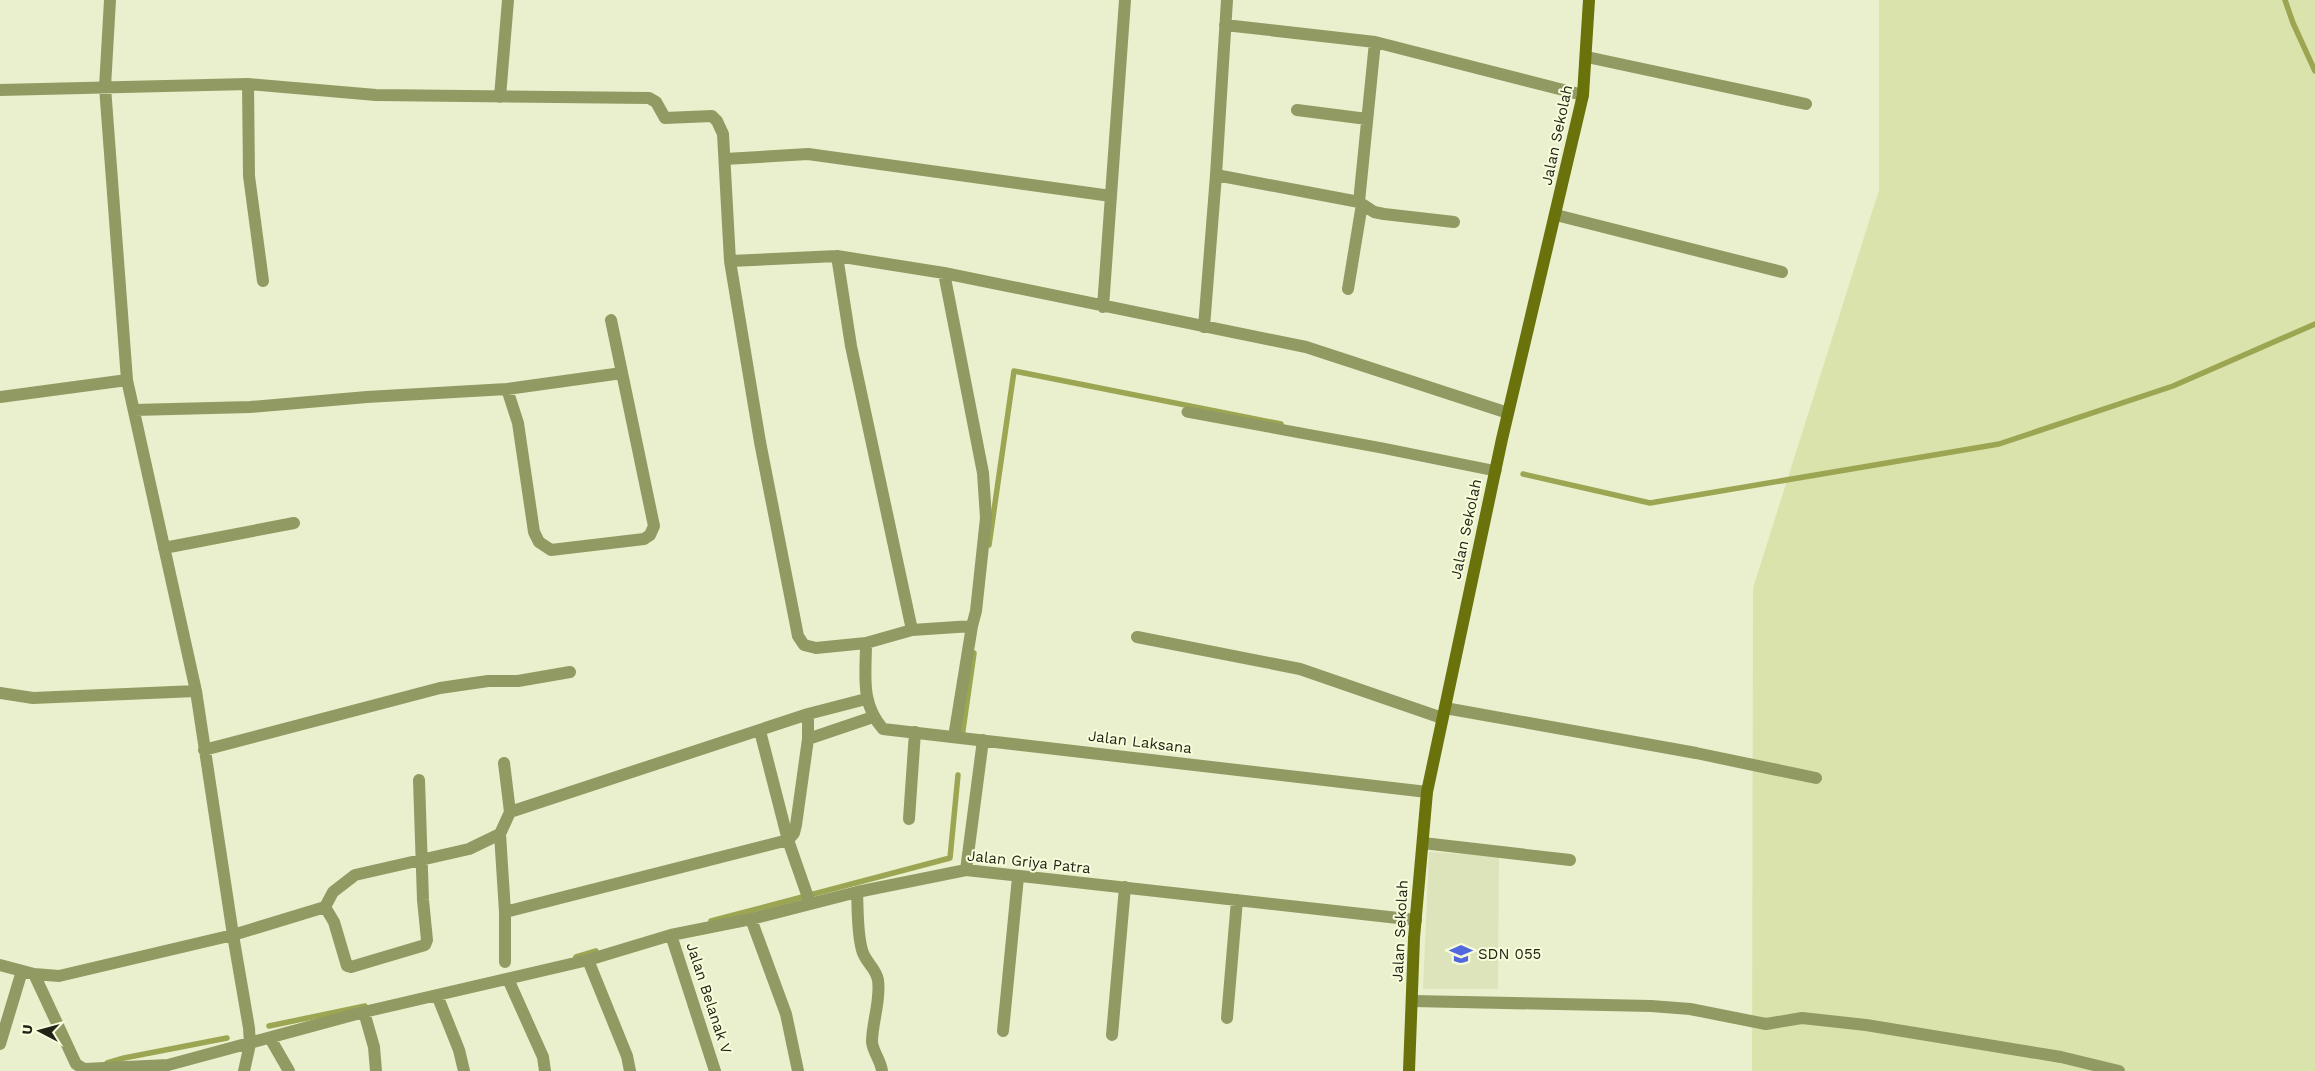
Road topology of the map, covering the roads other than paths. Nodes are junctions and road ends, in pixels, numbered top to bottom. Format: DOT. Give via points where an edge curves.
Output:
graph roads {
  1 [pos="110,0"];
  2 [pos="508,0"];
  3 [pos="1125,0"];
  4 [pos="1227,0"];
  5 [pos="1589,0"];
  6 [pos="1225,25"];
  7 [pos="1375,42"];
  8 [pos="1587,57"];
  9 [pos="248,84"];
  10 [pos="105,87"];
  11 [pos="0,90"];
  12 [pos="1583,95"];
  13 [pos="500,97"];
  14 [pos="1806,104"];
  15 [pos="1297,110"];
  16 [pos="1367,119"];
  17 [pos="725,159"];
  18 [pos="1216,175"];
  19 [pos="1111,196"];
  20 [pos="1361,203"];
  21 [pos="1556,214"];
  22 [pos="1454,222"];
  23 [pos="837,256"];
  24 [pos="730,261"];
  25 [pos="944,272"];
  26 [pos="1782,272"];
  27 [pos="263,281"];
  28 [pos="1348,289"];
  29 [pos="1103,307"];
  30 [pos="611,320"];
  31 [pos="1204,327"];
  32 [pos="622,372"];
  33 [pos="127,380"];
  34 [pos="507,389"];
  35 [pos="0,397"];
  36 [pos="134,410"];
  37 [pos="1186,412"];
  38 [pos="1508,413"];
  39 [pos="1496,469"];
  40 [pos="294,523"];
  41 [pos="164,548"];
  42 [pos="972,626"];
  43 [pos="912,630"];
  44 [pos="1137,637"];
  45 [pos="866,643"];
  46 [pos="570,672"];
  47 [pos="196,691"];
  48 [pos="0,693"];
  49 [pos="866,699"];
  50 [pos="1444,713"];
  51 [pos="808,714"];
  52 [pos="873,718"];
  53 [pos="760,731"];
  54 [pos="915,732"];
  55 [pos="954,737"];
  56 [pos="808,739"];
  57 [pos="982,740"];
  58 [pos="204,750"];
  59 [pos="504,763"];
  60 [pos="1816,778"];
  61 [pos="419,780"];
  62 [pos="1427,792"];
  63 [pos="510,812"];
  64 [pos="909,820"];
  65 [pos="500,834"];
  66 [pos="788,840"];
  67 [pos="1422,843"];
  68 [pos="421,860"];
  69 [pos="1570,860"];
  70 [pos="966,870"];
  71 [pos="1018,877"];
  72 [pos="1126,888"];
  73 [pos="857,892"];
  74 [pos="808,897"];
  75 [pos="1236,900"];
  76 [pos="325,907"];
  77 [pos="505,912"];
  78 [pos="751,919"];
  79 [pos="1416,920"];
  80 [pos="671,934"];
  81 [pos="233,935"];
  82 [pos="588,960"];
  83 [pos="505,962"];
  84 [pos="0,965"];
  85 [pos="28,972"];
  86 [pos="508,979"];
  87 [pos="437,995"];
  88 [pos="1413,1001"];
  89 [pos="364,1012"];
  90 [pos="1227,1018"];
  91 [pos="1003,1031"];
  92 [pos="1112,1035"];
  93 [pos="270,1038"];
  94 [pos="0,1044"];
  95 [pos="250,1044"];
  96 [pos="167,1068"];
  97 [pos="83,1070"];
  98 [pos="244,1071"];
  99 [pos="289,1071"];
  100 [pos="376,1071"];
  101 [pos="464,1071"];
  102 [pos="545,1071"];
  103 [pos="630,1071"];
  104 [pos="715,1071"];
  105 [pos="798,1071"];
  106 [pos="882,1071"];
  107 [pos="1409,1071"];
  108 [pos="2119,1071"];
  1 -- 10 [label="street"];
  2 -- 13 [label="street"];
  3 -- 19 [label="street"];
  4 -- 6 [label="street"];
  5 -- 8 [label="street, Jalan Sekolah"];
  6 -- 7 [label="street"];
  6 -- 18 [label="street"];
  7 -- 12 [label="street"];
  7 -- 16 [label="street"];
  8 -- 12 [label="street, Jalan Sekolah"];
  8 -- 14 [label="street"];
  9 -- 10 [label="street"];
  9 -- 13 [label="street" via="376,95"];
  9 -- 27 [label="street" via="249,176"];
  10 -- 11 [label="street"];
  10 -- 33 [label="street"];
  12 -- 21 [label="street, Jalan Sekolah"];
  13 -- 17 [label="street" via="649,98 656,102 665,118 712,116 717,120 723,134"];
  15 -- 16 [label="street"];
  16 -- 20 [label="street"];
  17 -- 19 [label="street" via="808,154"];
  17 -- 24 [label="street"];
  18 -- 20 [label="street"];
  18 -- 31 [label="street"];
  19 -- 29 [label="street"];
  20 -- 22 [label="street" via="1384,214"];
  20 -- 28 [label="street"];
  21 -- 26 [label="street"];
  21 -- 38 [label="street, Jalan Sekolah"];
  23 -- 24 [label="street"];
  23 -- 25 [label="street"];
  23 -- 43 [label="street" via="851,346"];
  24 -- 45 [label="street" via="760,442 798,636 804,646 816,648"];
  25 -- 29 [label="street"];
  25 -- 42 [label="street" via="984,473 986,518"];
  29 -- 31 [label="street"];
  30 -- 32 [label="street"];
  31 -- 38 [label="street" via="1306,346"];
  32 -- 34 [label="street"];
  32 -- 34 [label="street" via="654,526 644,539 551,550 539,542 534,532 518,423"];
  33 -- 35 [label="street"];
  33 -- 36 [label="street"];
  34 -- 36 [label="street" via="250,408"];
  36 -- 41 [label="street"];
  37 -- 39 [label="lane"];
  38 -- 39 [label="street, Jalan Sekolah"];
  39 -- 50 [label="street, Jalan Sekolah"];
  40 -- 41 [label="street"];
  41 -- 47 [label="street"];
  42 -- 43 [label="street"];
  42 -- 55 [label="street"];
  43 -- 45 [label="street"];
  44 -- 50 [label="street" via="1300,669"];
  45 -- 49 [label="street"];
  46 -- 58 [label="street" via="518,681 488,681 440,688"];
  47 -- 48 [label="street" via="33,698"];
  47 -- 58 [label="street"];
  49 -- 51 [label="street"];
  49 -- 52 [label="street"];
  50 -- 60 [label="street" via="1686,751"];
  50 -- 62 [label="street, Jalan Sekolah"];
  51 -- 53 [label="street"];
  51 -- 56 [label="street"];
  52 -- 54 [label="street, Jalan Laksana" via="883,729"];
  52 -- 56 [label="street"];
  53 -- 63 [label="street"];
  53 -- 66 [label="street"];
  54 -- 55 [label="street, Jalan Laksana"];
  54 -- 64 [label="street"];
  55 -- 57 [label="street, Jalan Laksana"];
  56 -- 66 [label="street" via="796,825"];
  57 -- 62 [label="street, Jalan Laksana"];
  57 -- 70 [label="street"];
  58 -- 81 [label="street"];
  59 -- 63 [label="street"];
  61 -- 68 [label="street"];
  62 -- 67 [label="street, Jalan Sekolah"];
  63 -- 65 [label="street"];
  65 -- 68 [label="street" via="469,850"];
  65 -- 77 [label="street"];
  66 -- 74 [label="street"];
  66 -- 77 [label="street"];
  67 -- 69 [label="street"];
  67 -- 79 [label="street, Jalan Sekolah"];
  68 -- 76 [label="street" via="355,875 334,892"];
  68 -- 76 [label="street" via="425,945 347,966 334,922"];
  70 -- 71 [label="street, Jalan Griya Patra"];
  70 -- 73 [label="street, Jalan Griya Patra"];
  71 -- 72 [label="street, Jalan Griya Patra"];
  71 -- 91 [label="street"];
  72 -- 75 [label="street, Jalan Griya Patra"];
  72 -- 92 [label="street"];
  73 -- 74 [label="street, Jalan Griya Patra"];
  73 -- 106 [label="street" via="862,949 878,980 872,1046"];
  74 -- 78 [label="street, Jalan Griya Patra"];
  75 -- 79 [label="street, Jalan Griya Patra"];
  75 -- 90 [label="street"];
  76 -- 81 [label="street"];
  77 -- 83 [label="street"];
  78 -- 80 [label="street, Jalan Griya Patra"];
  78 -- 105 [label="street" via="786,1014"];
  79 -- 88 [label="street, Jalan Sekolah"];
  80 -- 82 [label="street, Jalan Griya Patra"];
  80 -- 104 [label="street, Jalan Belanak V"];
  81 -- 85 [label="street" via="59,976"];
  81 -- 95 [label="street"];
  82 -- 86 [label="street, Jalan Griya Patra"];
  82 -- 103 [label="street" via="627,1056"];
  84 -- 85 [label="street"];
  85 -- 94 [label="street"];
  85 -- 97 [label="street" via="76,1064"];
  86 -- 87 [label="street, Jalan Griya Patra"];
  86 -- 102 [label="street" via="543,1057"];
  87 -- 89 [label="street, Jalan Griya Patra"];
  87 -- 101 [label="street"];
  88 -- 107 [label="street, Jalan Sekolah"];
  88 -- 108 [label="street" via="1651,1006 1690,1009 1766,1024 1802,1018 1866,1025 2061,1057"];
  89 -- 93 [label="street, Jalan Griya Patra"];
  89 -- 100 [label="street" via="374,1047"];
  93 -- 95 [label="street, Jalan Griya Patra"];
  93 -- 99 [label="street"];
  95 -- 96 [label="street, Jalan Griya Patra"];
  95 -- 98 [label="street"];
  96 -- 97 [label="street, Jalan Griya Patra"];
}
